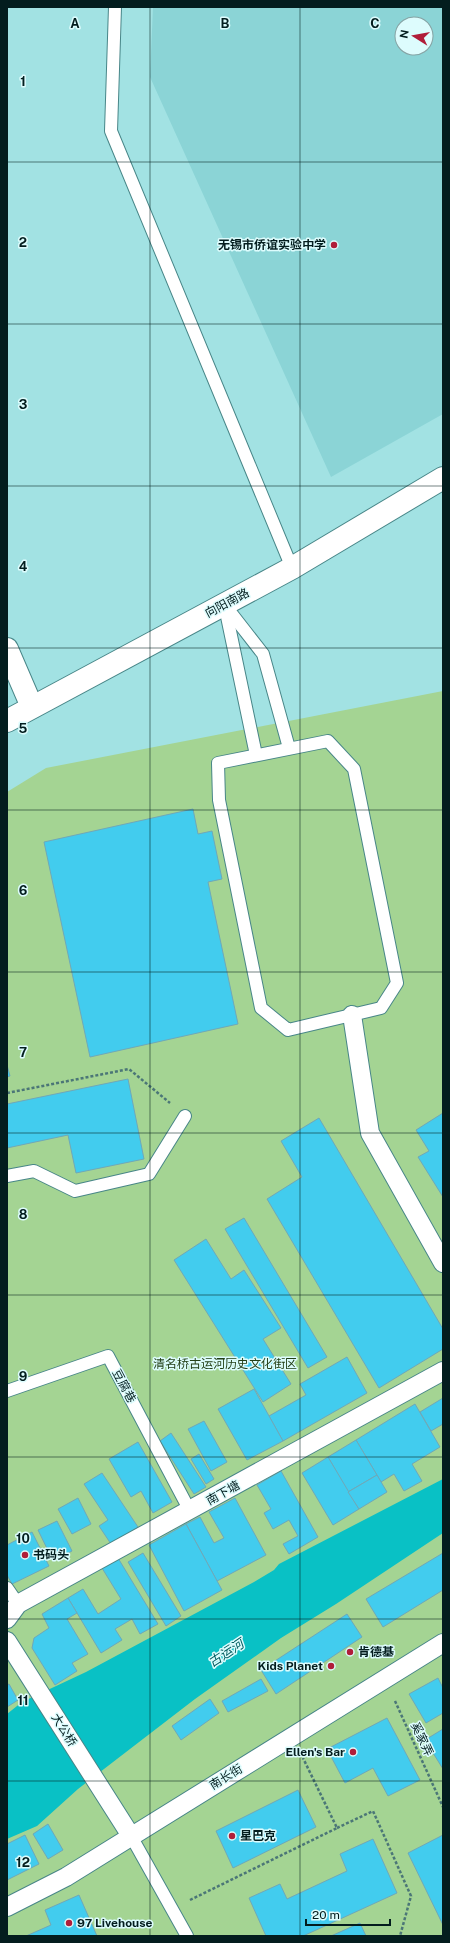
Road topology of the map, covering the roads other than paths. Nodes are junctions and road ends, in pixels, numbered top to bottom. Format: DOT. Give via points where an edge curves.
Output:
graph roads {
  1 [pos="115,7"];
  2 [pos="443,478"];
  3 [pos="292,568"];
  4 [pos="224,604"];
  5 [pos="7,649"];
  6 [pos="32,706"];
  7 [pos="7,721"];
  8 [pos="290,748"];
  9 [pos="256,755"];
  10 [pos="352,1015"];
  11 [pos="184,1116"];
  12 [pos="7,1176"];
  13 [pos="443,1263"];
  14 [pos="443,1371"];
  15 [pos="7,1391"];
  16 [pos="190,1511"];
  17 [pos="7,1588"];
  18 [pos="18,1604"];
  19 [pos="7,1619"];
  20 [pos="7,1641"];
  21 [pos="443,1643"];
  22 [pos="130,1836"];
  23 [pos="7,1906"];
  24 [pos="187,1936"];
  1 -- 3 [label="lane" via="111,131"];
  2 -- 3 [label="street, 向阳南路"];
  3 -- 4 [label="street, 向阳南路"];
  4 -- 6 [label="street, 向阳南路"];
  4 -- 8 [label="lane" via="263,654"];
  4 -- 9 [label="lane"];
  5 -- 6 [label="street"];
  6 -- 7 [label="street, 向阳南路"];
  8 -- 9 [label="lane"];
  8 -- 10 [label="lane" via="328,741 354,769 397,983 381,1008"];
  9 -- 10 [label="lane" via="218,763 219,800 261,1008 288,1030"];
  10 -- 13 [label="street" via="370,1133"];
  11 -- 12 [label="lane" via="149,1174 75,1191 34,1171"];
  14 -- 16 [label="street, 南下塘"];
  15 -- 16 [label="lane, 豆腐巷" via="108,1356"];
  16 -- 18 [label="street, 南下塘"];
  17 -- 18 [label="lane"];
  18 -- 19 [label="street, 南下塘"];
  20 -- 22 [label="street, 大公桥"];
  21 -- 22 [label="street, 南长街"];
  22 -- 23 [label="street, 南长街" via="66,1877"];
  22 -- 24 [label="lane"];
}
